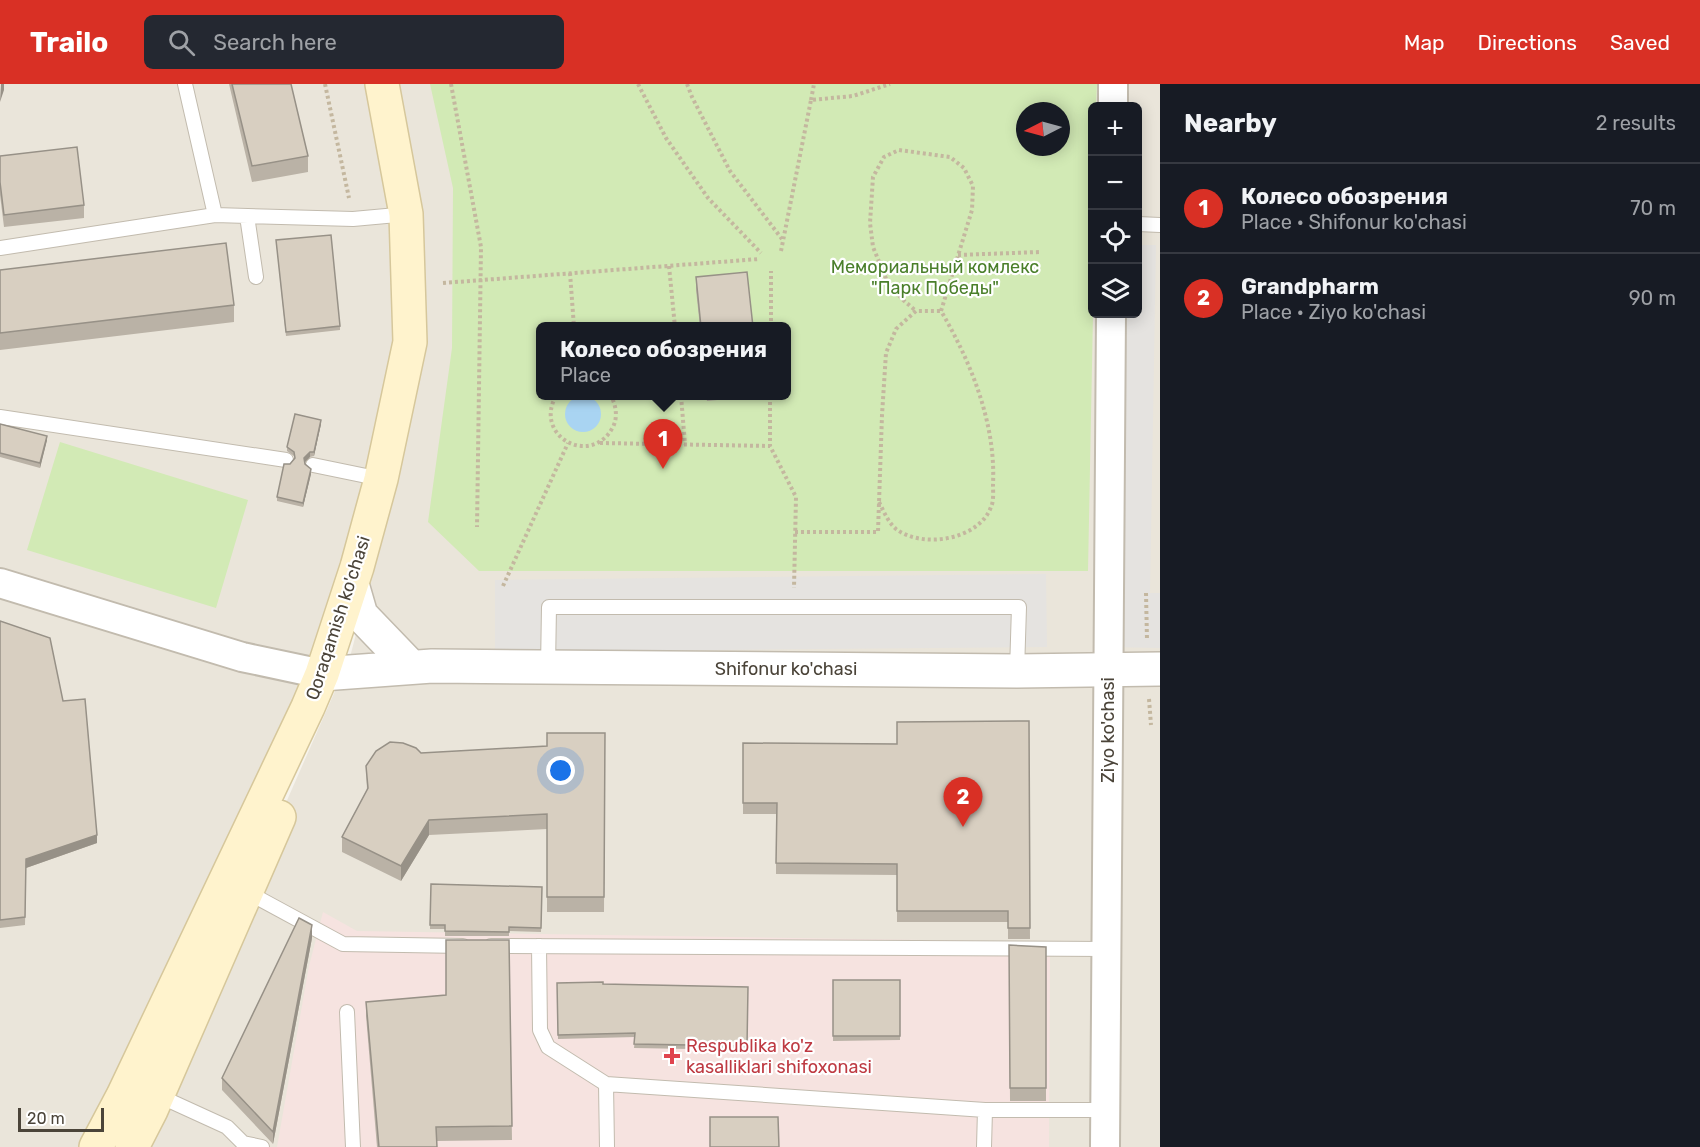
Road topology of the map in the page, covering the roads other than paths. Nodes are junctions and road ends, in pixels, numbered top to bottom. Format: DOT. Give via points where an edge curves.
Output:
graph roads {
  1 [pos="185,84"];
  2 [pos="382,84"];
  3 [pos="399,84"];
  4 [pos="1113,84"];
  5 [pos="1113,102"];
  6 [pos="414,214"];
  7 [pos="215,215"];
  8 [pos="248,216"];
  9 [pos="1142,224"];
  10 [pos="1160,225"];
  11 [pos="0,248"];
  12 [pos="256,276"];
  13 [pos="1112,318"];
  14 [pos="0,417"];
  15 [pos="285,460"];
  16 [pos="313,465"];
  17 [pos="388,480"];
  18 [pos="0,583"];
  19 [pos="352,584"];
  20 [pos="361,615"];
  21 [pos="411,667"];
  22 [pos="548,668"];
  23 [pos="1160,669"];
  24 [pos="1017,670"];
  25 [pos="1109,670"];
  26 [pos="333,674"];
  27 [pos="247,892"];
  28 [pos="538,946"];
  29 [pos="1107,949"];
  30 [pos="347,1011"];
  31 [pos="606,1084"];
  32 [pos="157,1095"];
  33 [pos="123,1096"];
  34 [pos="984,1110"];
  35 [pos="1106,1110"];
  36 [pos="245,1145"];
  37 [pos="85,1147"];
  38 [pos="96,1147"];
  39 [pos="132,1147"];
  40 [pos="262,1147"];
  41 [pos="353,1147"];
  42 [pos="607,1147"];
  43 [pos="984,1147"];
  44 [pos="1105,1147"];
  1 -- 7 [label="lane"];
  2 -- 6 [label="main road, Qoraqamish ko'chasi"];
  3 -- 6 [label="main road, Qoraqamish ko'chasi"];
  4 -- 5 [label="street"];
  6 -- 8 [label="lane" via="353,219"];
  6 -- 17 [label="main road, Qoraqamish ko'chasi" via="428,342"];
  7 -- 8 [label="lane"];
  7 -- 11 [label="lane"];
  8 -- 12 [label="lane"];
  9 -- 10 [label="lane"];
  13 -- 25 [label="street, Ziyo ko'chasi"];
  14 -- 15 [label="lane"];
  16 -- 17 [label="lane"];
  17 -- 19 [label="main road, Qoraqamish ko'chasi"];
  17 -- 20 [label="main road, Qoraqamish ko'chasi"];
  18 -- 26 [label="street" via="242,657"];
  19 -- 20 [label="street"];
  19 -- 26 [label="main road, Qoraqamish ko'chasi"];
  20 -- 21 [label="street"];
  20 -- 26 [label="main road, Qoraqamish ko'chasi"];
  21 -- 22 [label="street, Shifonur ko'chasi"];
  21 -- 26 [label="street, Shifonur ko'chasi"];
  22 -- 24 [label="street, Shifonur ko'chasi"];
  22 -- 24 [label="lane" via="549,607 1019,607"];
  23 -- 25 [label="street, Shifonur ko'chasi"];
  24 -- 25 [label="street, Shifonur ko'chasi"];
  25 -- 29 [label="street, Ziyo ko'chasi"];
  26 -- 27 [label="main road, Qoraqamish ko'chasi"];
  26 -- 33 [label="main road, Qoraqamish ko'chasi"];
  27 -- 28 [label="lane" via="343,944"];
  27 -- 32 [label="main road, Qoraqamish ko'chasi"];
  28 -- 29 [label="lane"];
  28 -- 31 [label="lane" via="540,1030 548,1047"];
  29 -- 35 [label="street, Ziyo ko'chasi"];
  30 -- 41 [label="lane"];
  31 -- 34 [label="lane"];
  31 -- 42 [label="lane"];
  32 -- 36 [label="lane" via="227,1127"];
  32 -- 39 [label="main road, Qoraqamish ko'chasi"];
  33 -- 37 [label="lane" via="104,1107"];
  33 -- 38 [label="main road, Qoraqamish ko'chasi"];
  34 -- 35 [label="lane"];
  34 -- 43 [label="lane"];
  35 -- 44 [label="street, Ziyo ko'chasi"];
  36 -- 40 [label="lane"];
}
